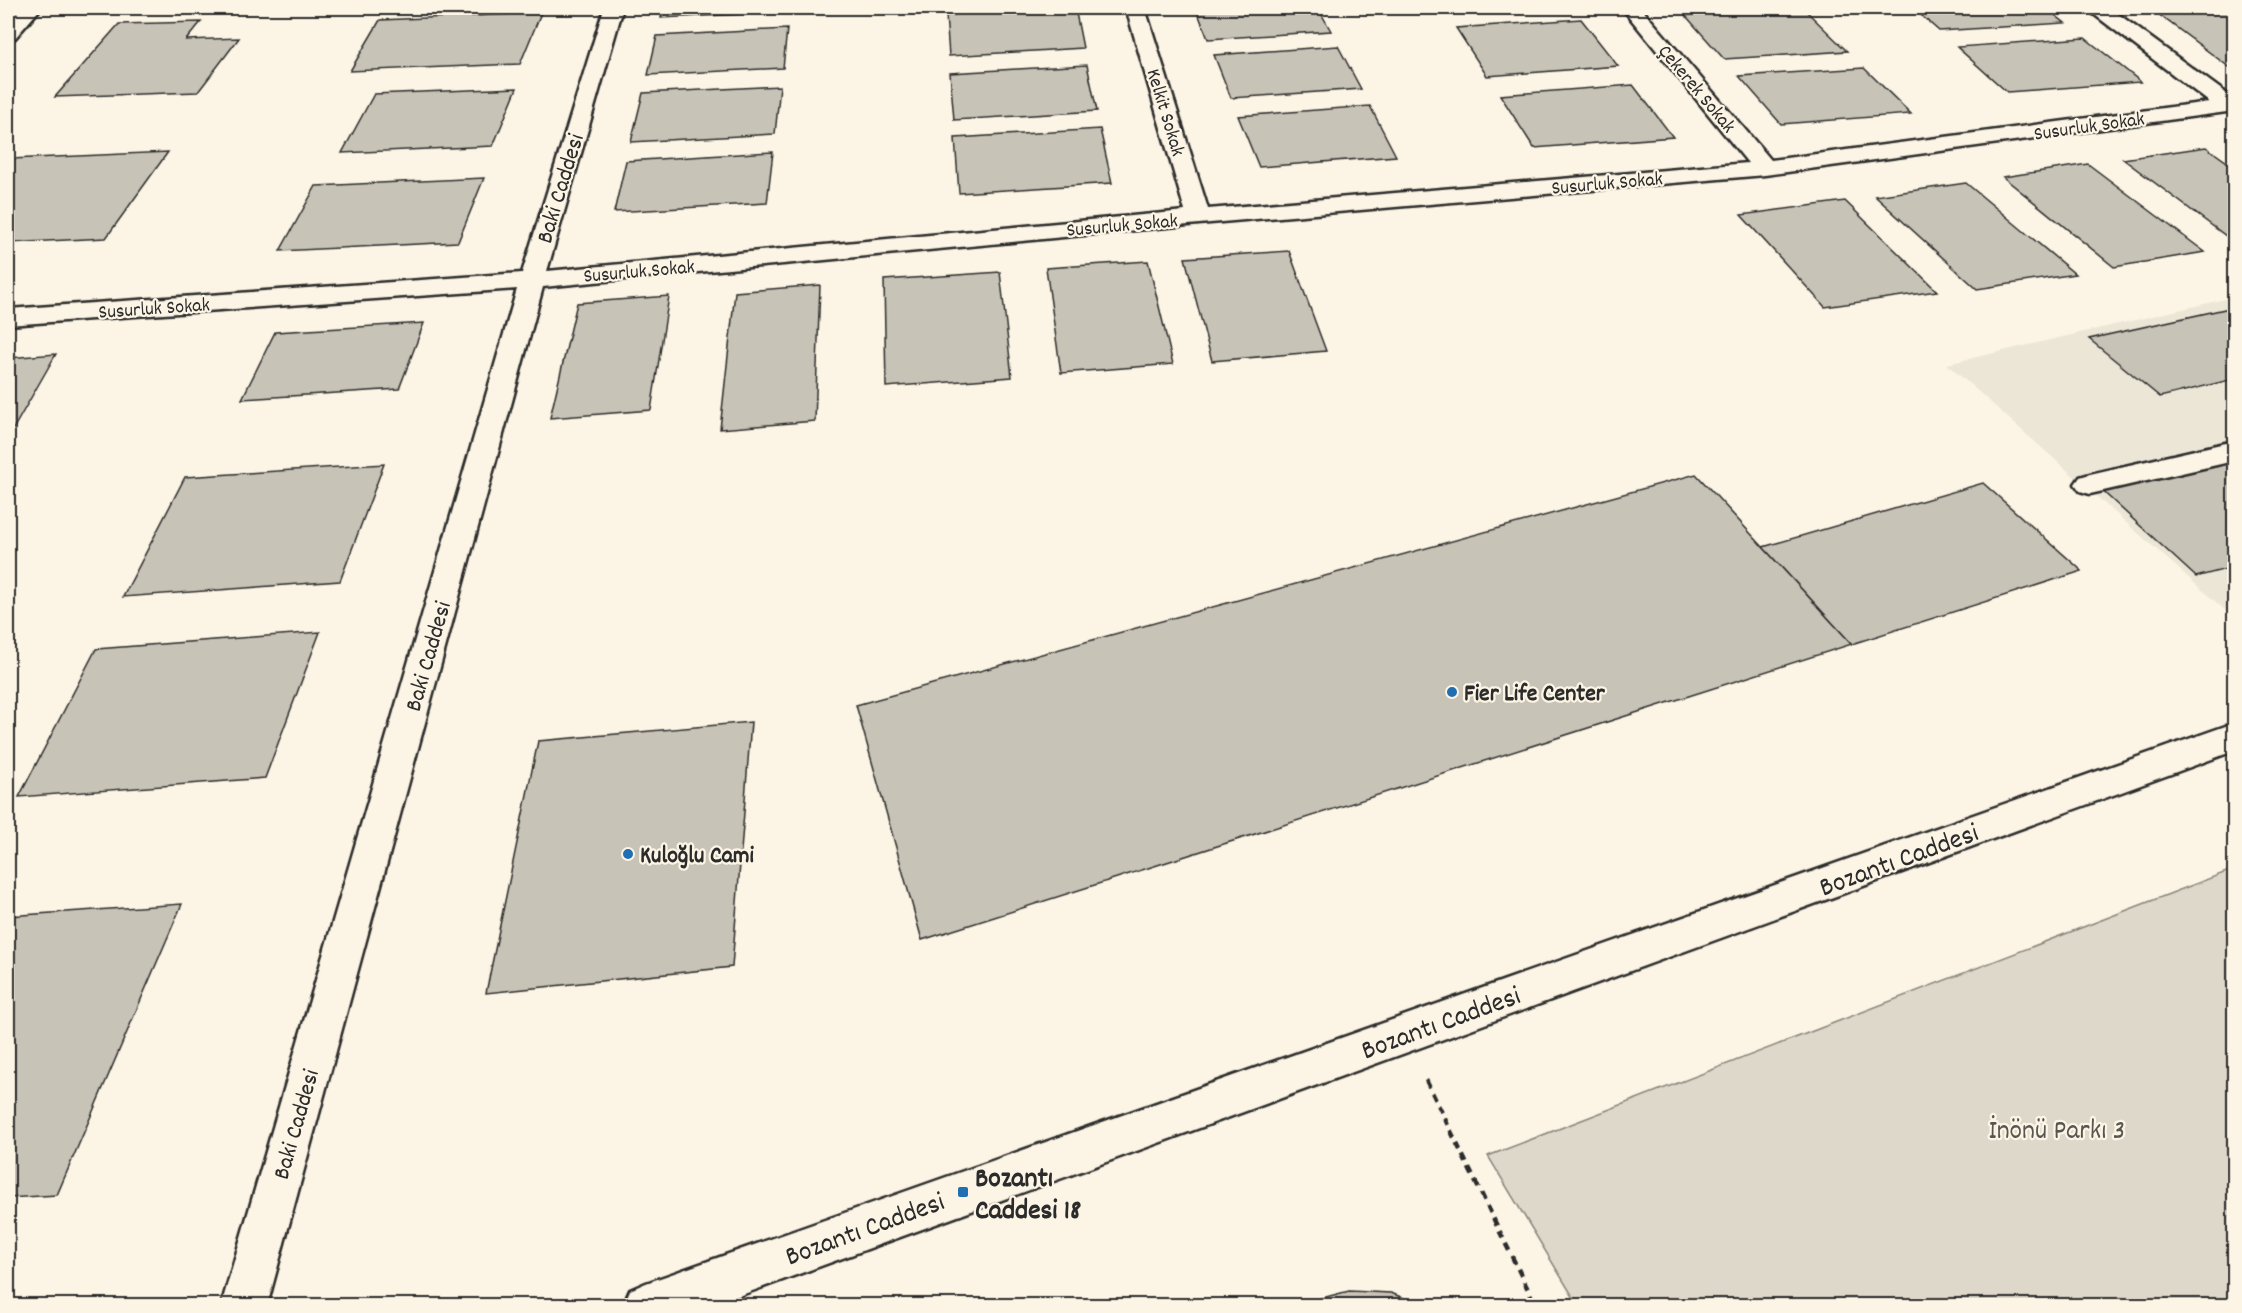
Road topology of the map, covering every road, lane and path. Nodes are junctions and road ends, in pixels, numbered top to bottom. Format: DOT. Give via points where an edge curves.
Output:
graph roads {
  1 [pos="31,8"];
  2 [pos="613,8"];
  3 [pos="1135,8"];
  4 [pos="1631,8"];
  5 [pos="2098,8"];
  6 [pos="8,34"];
  7 [pos="2231,106"];
  8 [pos="1765,168"];
  9 [pos="1199,217"];
  10 [pos="532,280"];
  11 [pos="8,318"];
  12 [pos="2235,451"];
  13 [pos="2090,484"];
  14 [pos="2235,738"];
  15 [pos="1404,1034"];
  16 [pos="244,1305"];
  17 [pos="646,1305"];
  18 [pos="1536,1305"];
  1 -- 6 [label="street"];
  2 -- 10 [label="street, Baki Caddesi"];
  3 -- 9 [label="street, Kelkit Sokak"];
  4 -- 8 [label="street, Çekerek Sokak"];
  5 -- 7 [label="street"];
  7 -- 8 [label="street, Susurluk Sokak"];
  8 -- 9 [label="street, Susurluk Sokak"];
  9 -- 10 [label="street, Susurluk Sokak"];
  10 -- 11 [label="street, Susurluk Sokak"];
  10 -- 16 [label="street, Baki Caddesi"];
  12 -- 13 [label="street"];
  14 -- 15 [label="street, Bozantı Caddesi"];
  15 -- 17 [label="street, Bozantı Caddesi"];
  15 -- 18 [label="path"];
}
